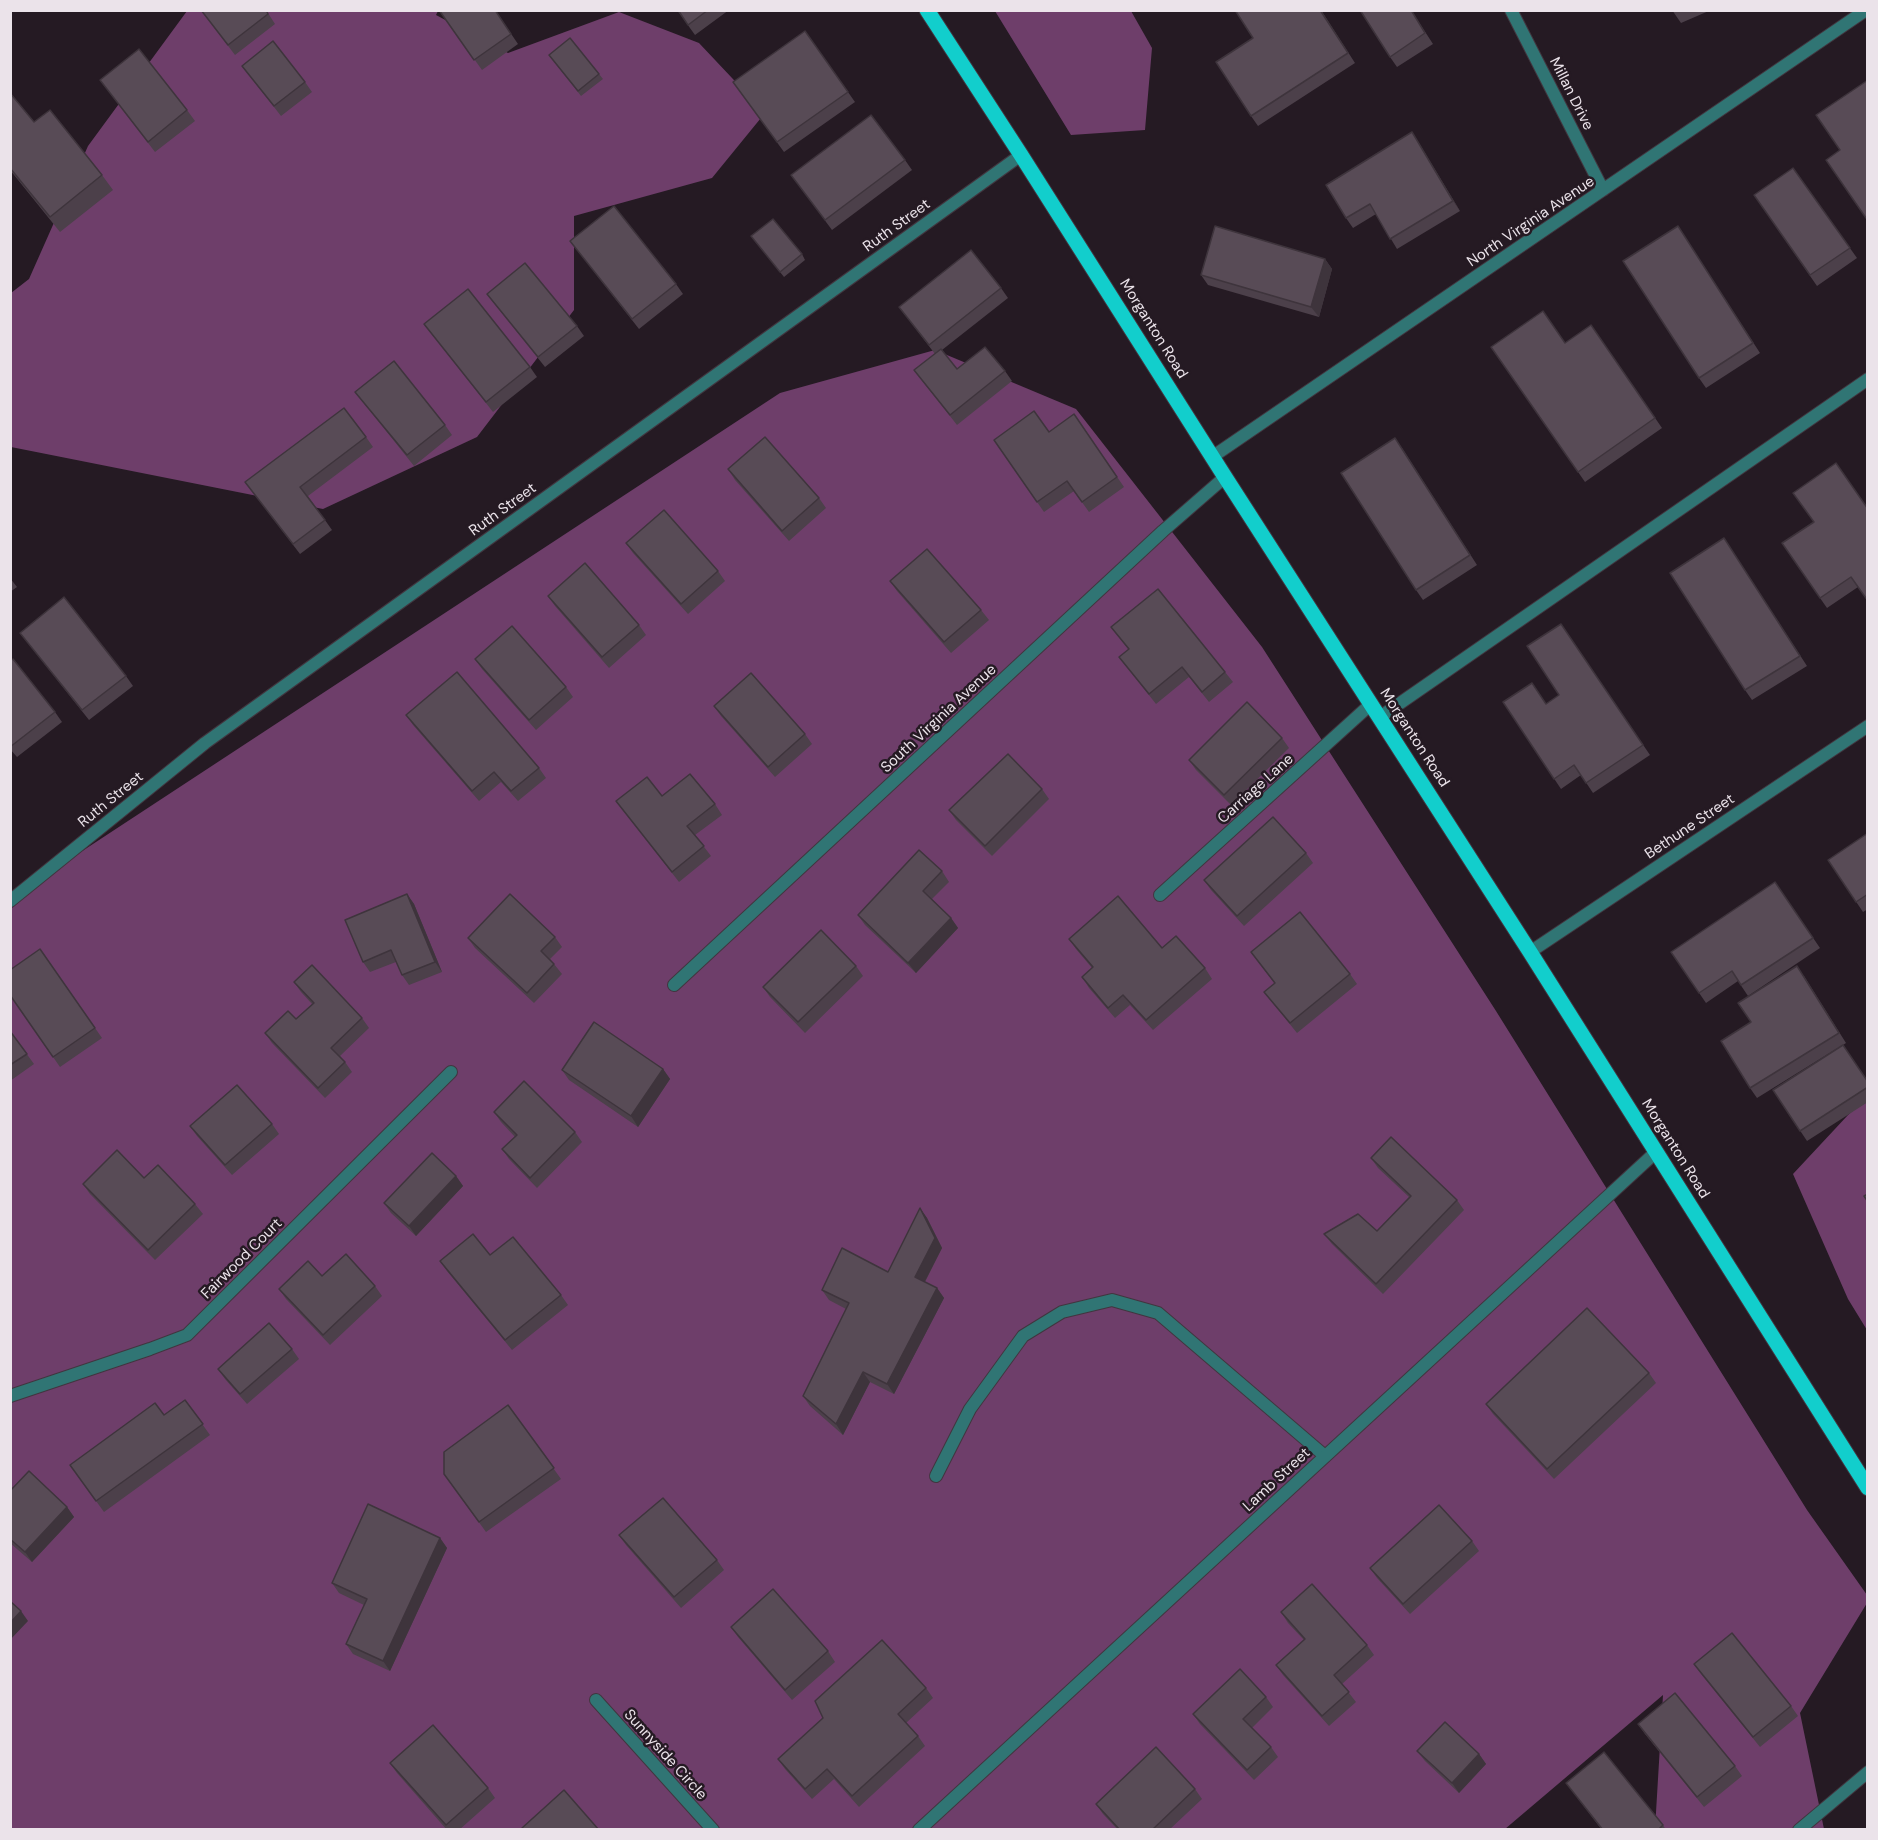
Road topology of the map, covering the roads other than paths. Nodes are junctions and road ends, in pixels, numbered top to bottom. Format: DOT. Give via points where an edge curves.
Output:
graph roads {
  1 [pos="927,10"];
  2 [pos="1511,10"];
  3 [pos="1866,10"];
  4 [pos="1021,154"];
  5 [pos="1603,190"];
  6 [pos="1868,379"];
  7 [pos="1212,457"];
  8 [pos="1225,477"];
  9 [pos="1371,704"];
  10 [pos="1380,717"];
  11 [pos="1868,726"];
  12 [pos="1160,895"];
  13 [pos="10,901"];
  14 [pos="1530,952"];
  15 [pos="674,985"];
  16 [pos="451,1072"];
  17 [pos="1656,1152"];
  18 [pos="10,1396"];
  19 [pos="1325,1456"];
  20 [pos="936,1476"];
  21 [pos="1868,1488"];
  22 [pos="596,1700"];
  23 [pos="1868,1772"];
  24 [pos="713,1830"];
  25 [pos="919,1830"];
  26 [pos="1799,1830"];
  1 -- 4 [label="main road, Morganton Road"];
  2 -- 5 [label="street, Millan Drive"];
  3 -- 5 [label="street, North Virginia Avenue"];
  4 -- 7 [label="main road, Morganton Road"];
  4 -- 13 [label="street, Ruth Street" via="205,743"];
  5 -- 7 [label="street, North Virginia Avenue"];
  6 -- 10 [label="street"];
  7 -- 8 [label="main road, Morganton Road"];
  8 -- 9 [label="main road, Morganton Road"];
  8 -- 15 [label="street, South Virginia Avenue"];
  9 -- 10 [label="main road, Morganton Road"];
  9 -- 12 [label="street, Carriage Lane"];
  10 -- 14 [label="main road, Morganton Road"];
  11 -- 14 [label="street, Bethune Street"];
  14 -- 17 [label="main road, Morganton Road"];
  16 -- 18 [label="street, Fairwood Court" via="187,1335"];
  17 -- 19 [label="street, Lamb Street"];
  17 -- 21 [label="main road, Morganton Road"];
  19 -- 20 [label="street" via="1158,1313 1112,1300 1062,1312 1023,1336 970,1409"];
  19 -- 25 [label="street, Lamb Street"];
  22 -- 24 [label="street, Sunnyside Circle"];
  23 -- 26 [label="street"];
}
